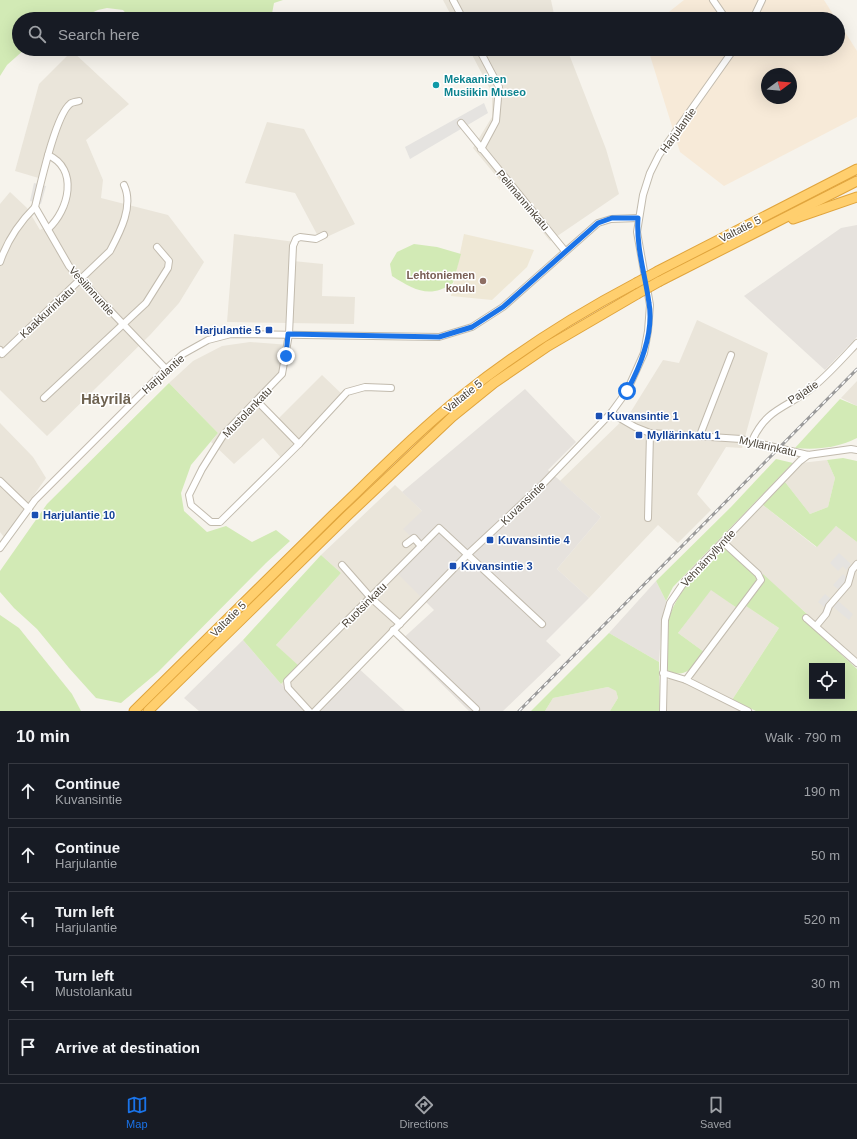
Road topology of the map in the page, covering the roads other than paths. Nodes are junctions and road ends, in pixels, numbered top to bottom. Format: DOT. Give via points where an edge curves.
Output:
graph roads {
  1 [pos="453,0"];
  2 [pos="713,0"];
  3 [pos="762,0"];
  4 [pos="459,12"];
  5 [pos="721,12"];
  6 [pos="756,12"];
  7 [pos="483,56"];
  8 [pos="729,56"];
  9 [pos="79,101"];
  10 [pos="461,123"];
  11 [pos="481,149"];
  12 [pos="48,155"];
  13 [pos="857,168"];
  14 [pos="857,180"];
  15 [pos="124,185"];
  16 [pos="857,197"];
  17 [pos="35,207"];
  18 [pos="638,218"];
  19 [pos="48,229"];
  20 [pos="758,231"];
  21 [pos="324,235"];
  22 [pos="157,247"];
  23 [pos="566,251"];
  24 [pos="640,255"];
  25 [pos="0,262"];
  26 [pos="81,280"];
  27 [pos="122,324"];
  28 [pos="288,334"];
  29 [pos="857,343"];
  30 [pos="1,352"];
  31 [pos="731,355"];
  32 [pos="166,369"];
  33 [pos="391,388"];
  34 [pos="44,398"];
  35 [pos="257,401"];
  36 [pos="611,413"];
  37 [pos="650,432"];
  38 [pos="700,435"];
  39 [pos="752,441"];
  40 [pos="299,444"];
  41 [pos="857,450"];
  42 [pos="808,455"];
  43 [pos="0,481"];
  44 [pos="29,509"];
  45 [pos="648,518"];
  46 [pos="723,542"];
  47 [pos="406,544"];
  48 [pos="421,546"];
  49 [pos="0,548"];
  50 [pos="467,555"];
  51 [pos="857,564"];
  52 [pos="342,565"];
  53 [pos="371,598"];
  54 [pos="806,618"];
  55 [pos="400,624"];
  56 [pos="542,624"];
  57 [pos="816,626"];
  58 [pos="393,630"];
  59 [pos="857,663"];
  60 [pos="663,673"];
  61 [pos="686,680"];
  62 [pos="476,709"];
  63 [pos="134,711"];
  64 [pos="148,711"];
  65 [pos="309,711"];
  66 [pos="315,711"];
  67 [pos="663,711"];
  68 [pos="748,711"];
  1 -- 4 [label="street"];
  2 -- 5 [label="street"];
  3 -- 6 [label="street"];
  7 -- 11 [label="street" via="499,87 496,121"];
  8 -- 18 [label="street, Harjulantie" via="660,155 650,173"];
  9 -- 12 [label="street" via="70,104 61,119"];
  10 -- 11 [label="street, Pelimanninkatu"];
  11 -- 23 [label="street, Pelimanninkatu"];
  12 -- 17 [label="street"];
  12 -- 19 [label="street" via="56,158 62,166 68,187 64,208"];
  13 -- 63 [label="highway, Valtatie 5, bridge" via="604,299 546,335 494,372 436,418"];
  14 -- 20 [label="highway, Valtatie 5"];
  15 -- 26 [label="street, Kaakkurinkatu" via="128,193 120,232 110,251"];
  16 -- 20 [label="highway"];
  17 -- 19 [label="street, Vesilinnuntie"];
  17 -- 25 [label="street" via="12,236"];
  18 -- 23 [label="street, Harjulantie" via="612,218 598,223"];
  18 -- 24 [label="street, Harjulantie"];
  19 -- 26 [label="street, Vesilinnuntie"];
  20 -- 64 [label="highway, Valtatie 5, bridge" via="637,294 548,346 494,383 452,417 348,515"];
  21 -- 28 [label="street, Mustolankatu" via="316,239 300,237 293,246"];
  22 -- 27 [label="street" via="169,261 168,268 146,303"];
  23 -- 28 [label="street, Harjulantie" via="503,307 472,327 439,337"];
  24 -- 36 [label="street, Kuvansintie" via="650,305 644,354 636,375"];
  26 -- 27 [label="street, Vesilinnuntie"];
  26 -- 30 [label="street, Kaakkurinkatu"];
  27 -- 32 [label="street, Vesilinnuntie"];
  27 -- 34 [label="street"];
  28 -- 32 [label="street, Harjulantie" via="231,334 208,340 183,354"];
  28 -- 35 [label="street, Mustolankatu" via="282,374"];
  29 -- 39 [label="street, Pajatie" via="811,389 770,414"];
  31 -- 38 [label="street"];
  32 -- 44 [label="street, Harjulantie" via="35,500"];
  33 -- 40 [label="street, Mustolankatu" via="365,387 347,392"];
  35 -- 40 [label="street"];
  35 -- 40 [label="street, Mustolankatu" via="224,434 189,495 191,505 211,522 220,522"];
  36 -- 37 [label="street, Myllärinkatu" via="635,427"];
  36 -- 50 [label="street, Kuvansintie" via="541,486"];
  37 -- 38 [label="street, Myllärinkatu"];
  37 -- 45 [label="street"];
  38 -- 39 [label="street, Myllärinkatu"];
  39 -- 42 [label="street, Myllärinkatu"];
  41 -- 42 [label="street, Myllärinkatu"];
  42 -- 46 [label="street, Vehnämyllyntie"];
  43 -- 44 [label="street"];
  44 -- 49 [label="street, Harjulantie"];
  46 -- 60 [label="street, Vehnämyllyntie" via="685,581 670,603 665,620"];
  46 -- 61 [label="street" via="760,577 760,583"];
  47 -- 48 [label="street" via="414,538"];
  48 -- 50 [label="street, Ruotsinkatu" via="439,528"];
  48 -- 53 [label="street, Ruotsinkatu"];
  50 -- 55 [label="street, Kuvansintie"];
  50 -- 56 [label="street"];
  51 -- 57 [label="street" via="852,570 848,584"];
  52 -- 53 [label="street"];
  53 -- 55 [label="street"];
  53 -- 65 [label="street, Ruotsinkatu" via="287,681 288,688"];
  54 -- 57 [label="street"];
  55 -- 58 [label="street, Kuvansintie"];
  57 -- 59 [label="street"];
  58 -- 62 [label="street"];
  58 -- 66 [label="street, Kuvansintie"];
  60 -- 61 [label="street"];
  60 -- 67 [label="street, Vehnämyllyntie"];
  61 -- 68 [label="street"];
}
